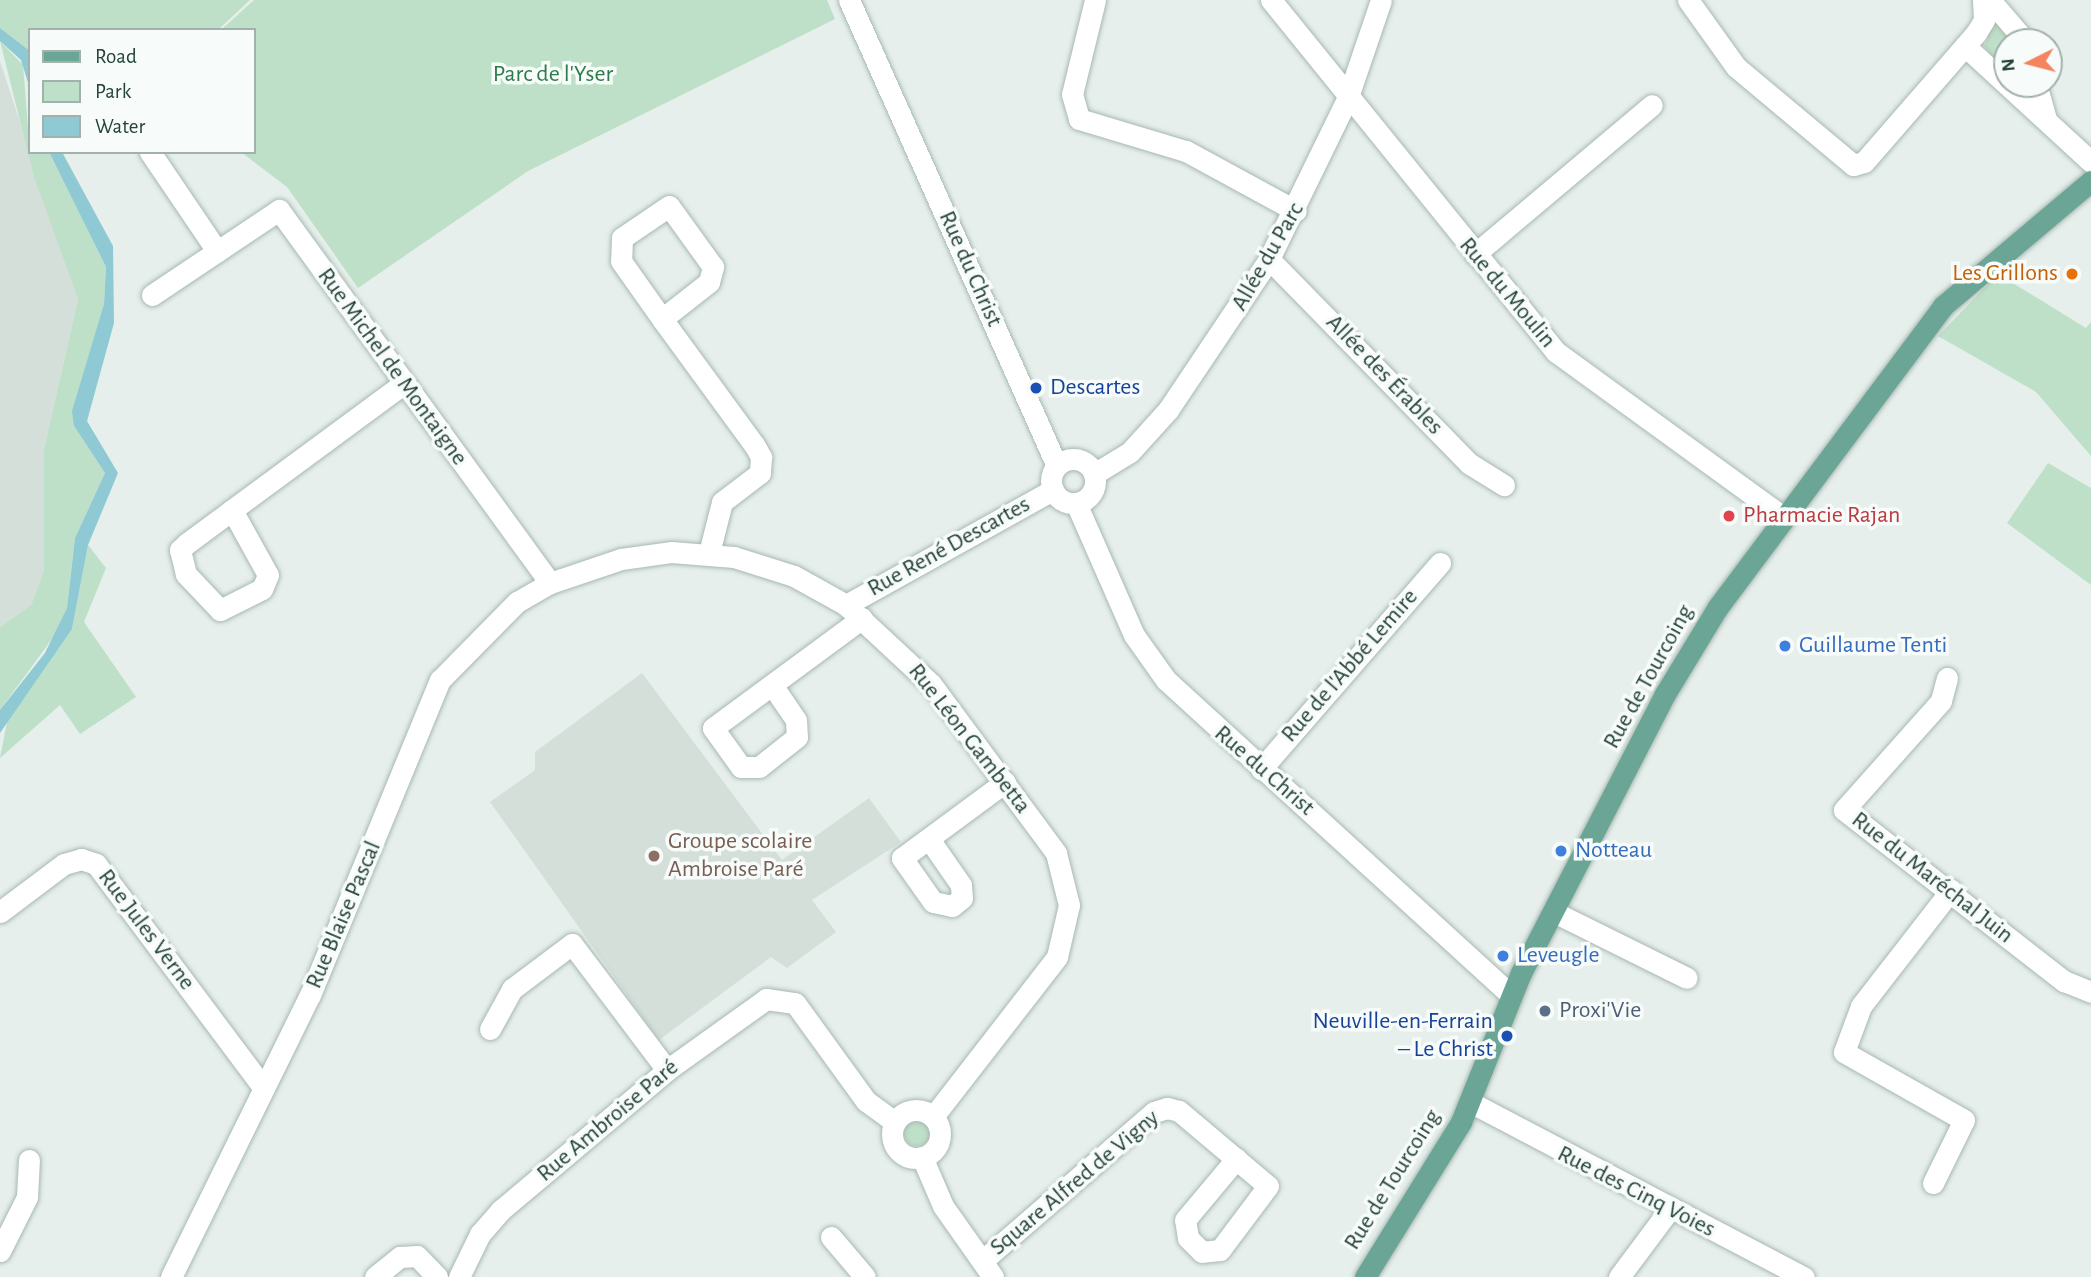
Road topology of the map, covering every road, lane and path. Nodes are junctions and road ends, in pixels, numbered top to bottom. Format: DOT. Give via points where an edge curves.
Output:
graph roads {
  1 [pos="849,0"];
  2 [pos="862,0"];
  3 [pos="1095,0"];
  4 [pos="1381,0"];
  5 [pos="1688,0"];
  6 [pos="1983,0"];
  7 [pos="1990,0"];
  8 [pos="1277,7"];
  9 [pos="2013,28"];
  10 [pos="1965,46"];
  11 [pos="883,71"];
  12 [pos="1348,97"];
  13 [pos="2040,98"];
  14 [pos="1652,105"];
  15 [pos="2046,118"];
  16 [pos="151,154"];
  17 [pos="2091,162"];
  18 [pos="2091,181"];
  19 [pos="1296,211"];
  20 [pos="217,251"];
  21 [pos="1475,254"];
  22 [pos="1269,259"];
  23 [pos="152,295"];
  24 [pos="662,319"];
  25 [pos="403,384"];
  26 [pos="1057,466"];
  27 [pos="1094,474"];
  28 [pos="1504,485"];
  29 [pos="1053,489"];
  30 [pos="1076,503"];
  31 [pos="232,510"];
  32 [pos="1783,517"];
  33 [pos="709,553"];
  34 [pos="1440,563"];
  35 [pos="550,583"];
  36 [pos="854,611"];
  37 [pos="1947,678"];
  38 [pos="772,685"];
  39 [pos="1261,769"];
  40 [pos="1005,782"];
  41 [pos="929,839"];
  42 [pos="1951,890"];
  43 [pos="0,912"];
  44 [pos="1554,912"];
  45 [pos="1687,978"];
  46 [pos="2091,992"];
  47 [pos="1511,995"];
  48 [pos="490,1029"];
  49 [pos="667,1070"];
  50 [pos="263,1087"];
  51 [pos="1470,1102"];
  52 [pos="933,1117"];
  53 [pos="895,1122"];
  54 [pos="922,1157"];
  55 [pos="1236,1159"];
  56 [pos="29,1160"];
  57 [pos="1933,1183"];
  58 [pos="1669,1210"];
  59 [pos="831,1237"];
  60 [pos="0,1251"];
  61 [pos="988,1269"];
  62 [pos="171,1277"];
  63 [pos="375,1277"];
  64 [pos="437,1277"];
  65 [pos="459,1277"];
  66 [pos="865,1277"];
  67 [pos="1365,1277"];
  68 [pos="1619,1277"];
  69 [pos="1804,1277"];
  1 -- 11 [label="street, Rue du Christ"];
  2 -- 11 [label="street, Rue du Christ"];
  3 -- 19 [label="street" via="1072,94 1079,119 1186,151"];
  4 -- 12 [label="street, Allée du Parc"];
  5 -- 10 [label="street" via="1709,21 1736,67 1853,165 1864,162"];
  6 -- 10 [label="street" via="1984,20"];
  7 -- 9 [label="street"];
  8 -- 12 [label="street, Rue du Moulin"];
  10 -- 15 [label="street"];
  11 -- 26 [label="street, Rue du Christ"];
  12 -- 19 [label="street, Allée du Parc"];
  12 -- 21 [label="street, Rue du Moulin"];
  13 -- 15 [label="street"];
  14 -- 21 [label="street"];
  15 -- 17 [label="street"];
  16 -- 20 [label="street"];
  18 -- 32 [label="main road, Rue de Tourcoing" via="1943,306"];
  19 -- 22 [label="street, Allée du Parc"];
  20 -- 23 [label="street, Rue Michel de Montaigne"];
  20 -- 25 [label="street, Rue Michel de Montaigne" via="279,210"];
  21 -- 32 [label="street, Rue du Moulin" via="1568,364"];
  22 -- 27 [label="street, Allée du Parc" via="1168,410 1129,452"];
  22 -- 28 [label="street, Allée des Érables" via="1478,471"];
  24 -- 24 [label="street" via="709,282 713,267 669,206 618,245 621,261"];
  24 -- 33 [label="street" via="761,457 760,473 722,502"];
  25 -- 31 [label="street"];
  25 -- 35 [label="street, Rue Michel de Montaigne"];
  26 -- 27 [label="street" via="1078,460"];
  26 -- 29 [label="street"];
  27 -- 30 [label="street" via="1092,493"];
  29 -- 30 [label="street"];
  29 -- 36 [label="street, Rue René Descartes"];
  30 -- 39 [label="street, Rue du Christ" via="1155,667"];
  31 -- 31 [label="street" via="268,575 262,589 220,610 207,604 178,556"];
  32 -- 44 [label="main road, Rue de Tourcoing" via="1682,665"];
  33 -- 35 [label="street, Rue Léon Gambetta" via="621,559"];
  33 -- 36 [label="street, Rue Léon Gambetta" via="767,565"];
  34 -- 39 [label="street, Rue de l'Abbé Lemire"];
  35 -- 50 [label="street, Rue Blaise Pascal" via="484,629 440,680 328,953"];
  36 -- 38 [label="street, Rue René Descartes"];
  36 -- 40 [label="street, Rue Léon Gambetta" via="931,684"];
  37 -- 42 [label="street, Rue du Maréchal Juin" via="1941,701 1844,810"];
  39 -- 47 [label="street, Rue du Christ"];
  40 -- 41 [label="street"];
  40 -- 52 [label="street, Rue Léon Gambetta" via="1061,865 1067,930 1046,974"];
  42 -- 46 [label="street, Rue du Maréchal Juin" via="2064,981"];
  42 -- 57 [label="street" via="1861,1006 1844,1052 1964,1120"];
  43 -- 50 [label="street, Rue Jules Verne" via="64,864 81,859 96,864"];
  44 -- 45 [label="street"];
  44 -- 47 [label="main road, Rue de Tourcoing"];
  47 -- 51 [label="main road, Rue de Tourcoing"];
  48 -- 49 [label="street" via="512,989 572,944"];
  49 -- 53 [label="street, Rue Ambroise Paré" via="766,999 785,997 803,1012 866,1101"];
  49 -- 65 [label="street, Rue Ambroise Paré" via="501,1210 480,1234"];
  50 -- 62 [label="street, Rue Blaise Pascal"];
  51 -- 58 [label="street, Rue des Cinq Voies"];
  51 -- 67 [label="main road, Rue de Tourcoing"];
  52 -- 53 [label="street" via="910,1111"];
  52 -- 54 [label="street" via="939,1140"];
  53 -- 54 [label="street" via="895,1146"];
  54 -- 61 [label="street" via="943,1206"];
  55 -- 61 [label="street, Square Alfred de Vigny" via="1179,1111 1154,1112"];
  56 -- 60 [label="street" via="27,1197"];
  58 -- 68 [label="street"];
  58 -- 69 [label="street, Rue des Cinq Voies"];
  59 -- 66 [label="street"];
  63 -- 64 [label="street" via="400,1257 417,1256"];
}
